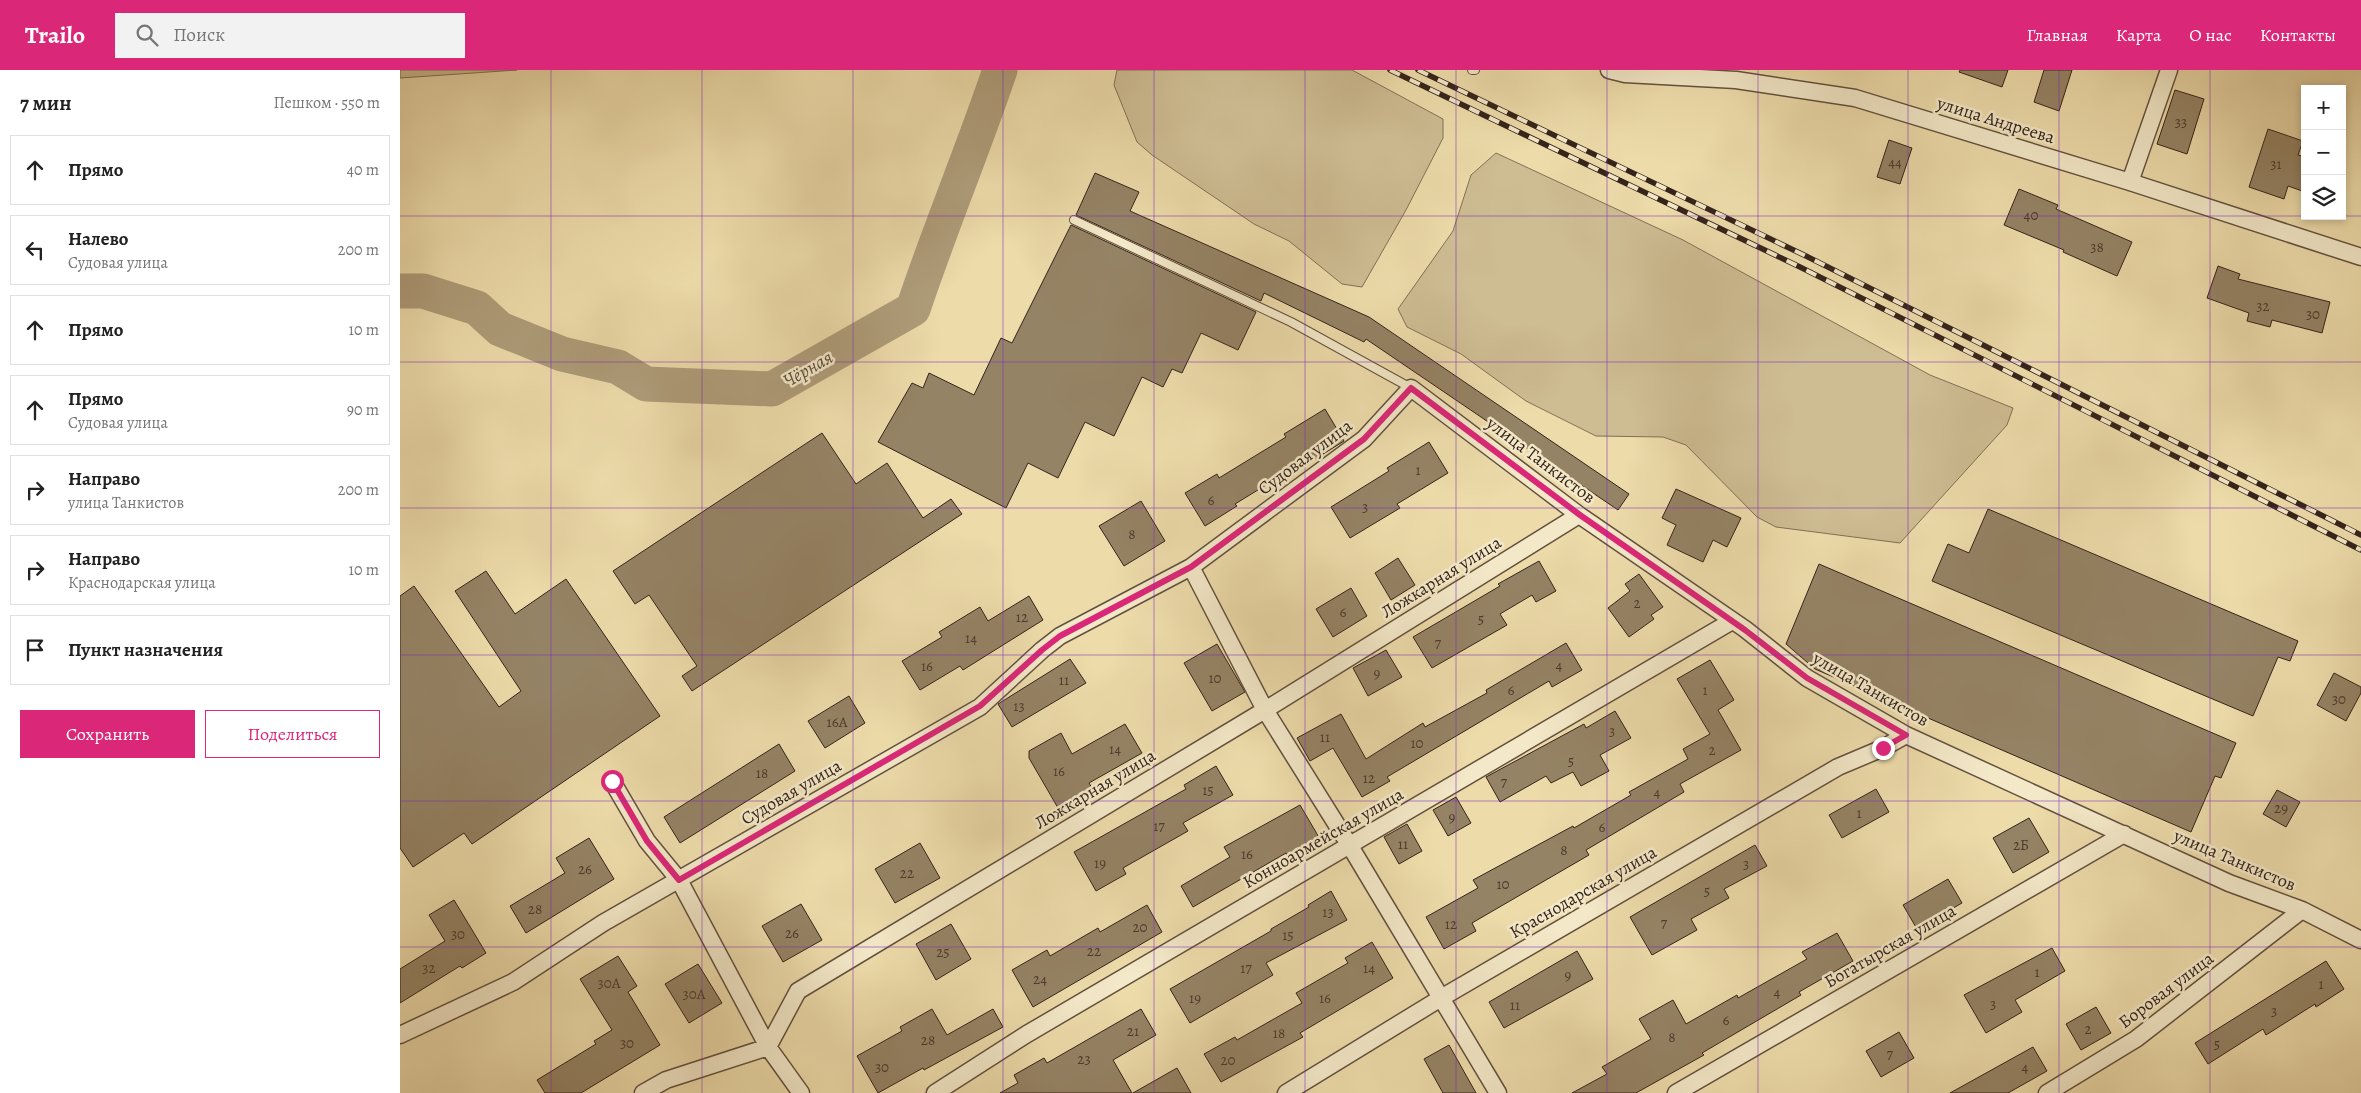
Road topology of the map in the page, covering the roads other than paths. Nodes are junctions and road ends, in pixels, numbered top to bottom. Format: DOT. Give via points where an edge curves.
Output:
graph roads {
  1 [pos="1609,70"];
  2 [pos="2169,70"];
  3 [pos="2130,182"];
  4 [pos="1074,220"];
  5 [pos="2361,257"];
  6 [pos="1411,388"];
  7 [pos="1580,515"];
  8 [pos="1191,567"];
  9 [pos="1732,621"];
  10 [pos="1265,710"];
  11 [pos="1906,735"];
  12 [pos="612,781"];
  13 [pos="2124,834"];
  14 [pos="1350,846"];
  15 [pos="679,880"];
  16 [pos="2302,910"];
  17 [pos="2361,940"];
  18 [pos="1441,998"];
  19 [pos="400,1035"];
  20 [pos="768,1047"];
  21 [pos="643,1093"];
  22 [pos="801,1093"];
  23 [pos="935,1093"];
  24 [pos="1286,1093"];
  25 [pos="1498,1093"];
  26 [pos="1676,1093"];
  27 [pos="2047,1093"];
  1 -- 3 [label="street, улица Андреева" via="1625,74 1736,80 1855,98"];
  2 -- 3 [label="street"];
  3 -- 5 [label="street, улица Андреева"];
  4 -- 6 [label="lane" via="1291,322"];
  6 -- 7 [label="street, улица Танкистов"];
  6 -- 8 [label="street, Судовая улица" via="1364,439"];
  7 -- 9 [label="street, улица Танкистов"];
  7 -- 10 [label="street, Ложкарная улица"];
  8 -- 10 [label="street"];
  8 -- 15 [label="street, Судовая улица" via="1060,636 980,706"];
  9 -- 11 [label="street, улица Танкистов" via="1807,678"];
  9 -- 14 [label="street, Конноармейская улица"];
  10 -- 14 [label="street"];
  10 -- 20 [label="street, Ложкарная улица" via="798,992"];
  11 -- 13 [label="street, улица Танкистов"];
  11 -- 18 [label="street, Краснодарская улица" via="1838,767"];
  12 -- 15 [label="street" via="647,841"];
  13 -- 16 [label="street, улица Танкистов" via="2229,883"];
  13 -- 26 [label="street, Богатырская улица"];
  14 -- 18 [label="street"];
  14 -- 23 [label="street, Конноармейская улица" via="1027,1034"];
  15 -- 19 [label="street, Судовая улица" via="603,923 513,982"];
  15 -- 20 [label="street"];
  16 -- 17 [label="street, улица Танкистов"];
  16 -- 27 [label="street, Боровая улица" via="2136,1039"];
  18 -- 24 [label="street, Краснодарская улица"];
  18 -- 25 [label="street"];
  20 -- 21 [label="street" via="666,1080"];
  20 -- 22 [label="street"];
}
